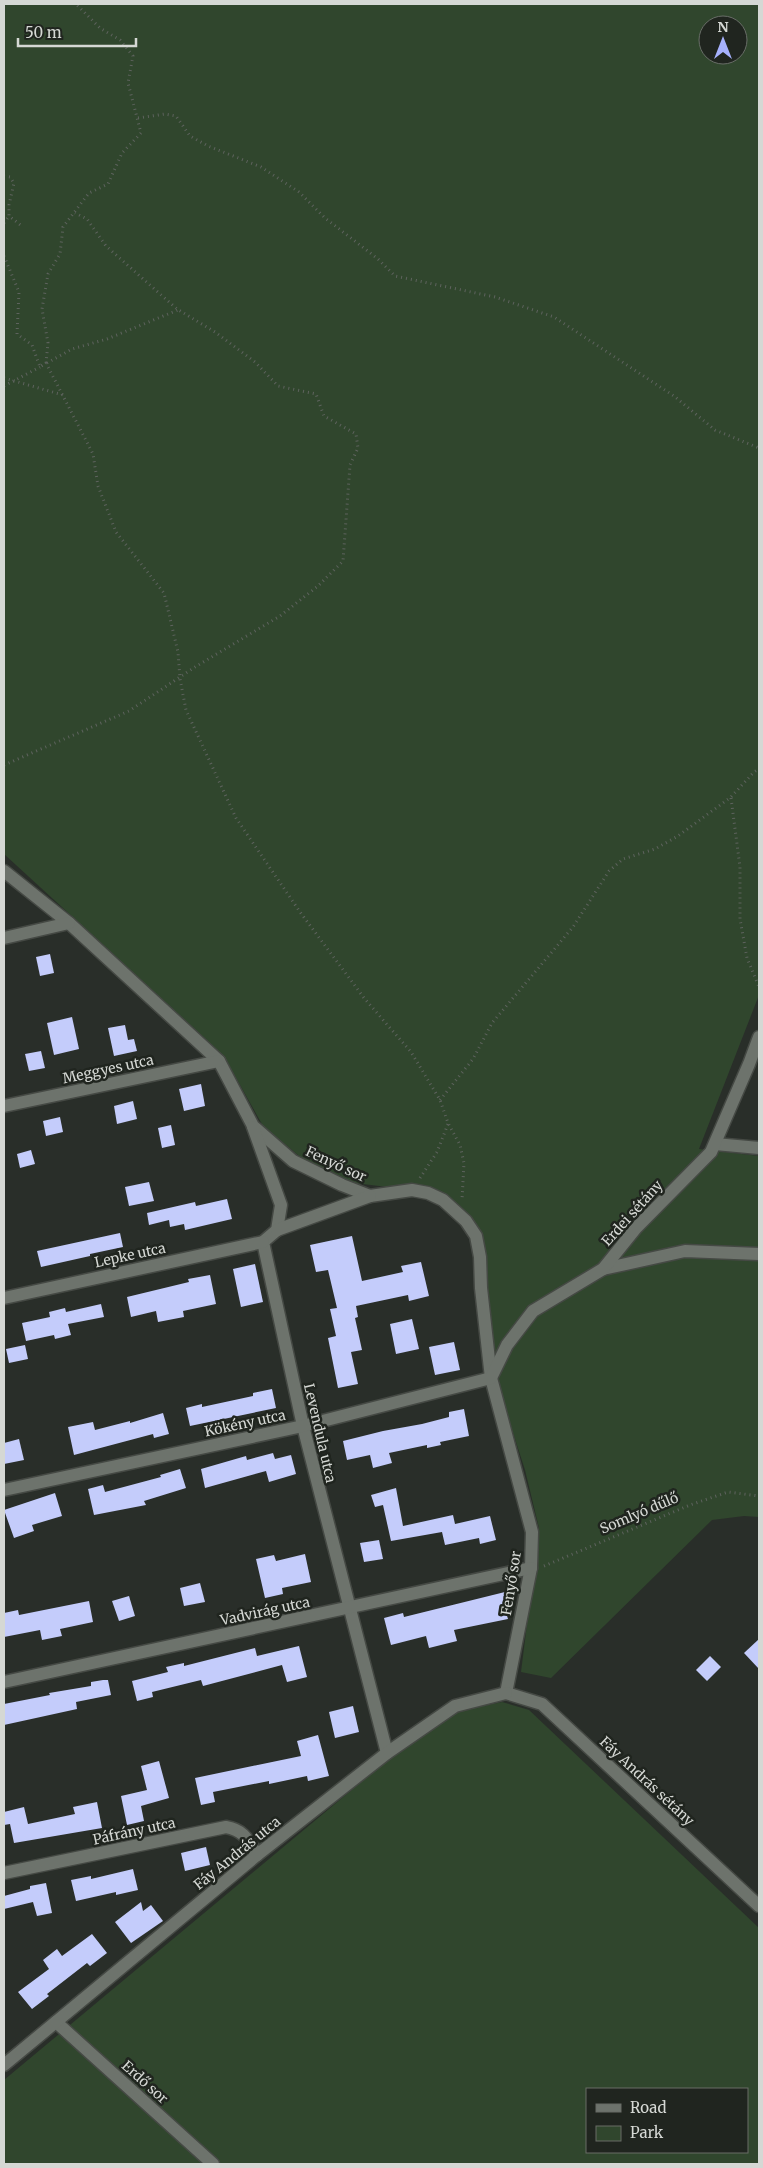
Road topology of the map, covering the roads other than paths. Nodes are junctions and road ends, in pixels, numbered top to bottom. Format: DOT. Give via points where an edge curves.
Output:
graph roads {
  1 [pos="4,871"];
  2 [pos="69,923"];
  3 [pos="4,938"];
  4 [pos="759,1036"];
  5 [pos="219,1061"];
  6 [pos="4,1106"];
  7 [pos="253,1126"];
  8 [pos="715,1144"];
  9 [pos="759,1148"];
  10 [pos="370,1196"];
  11 [pos="277,1230"];
  12 [pos="263,1242"];
  13 [pos="759,1254"];
  14 [pos="603,1269"];
  15 [pos="4,1298"];
  16 [pos="491,1378"];
  17 [pos="303,1426"];
  18 [pos="4,1490"];
  19 [pos="531,1568"];
  20 [pos="348,1609"];
  21 [pos="4,1682"];
  22 [pos="506,1693"];
  23 [pos="387,1752"];
  24 [pos="257,1855"];
  25 [pos="4,1874"];
  26 [pos="759,1906"];
  27 [pos="56,2022"];
  28 [pos="4,2065"];
  29 [pos="213,2164"];
  1 -- 2 [label="street, Fenyő sor"];
  2 -- 3 [label="street"];
  2 -- 5 [label="street, Fenyő sor"];
  4 -- 8 [label="street, Erdei sétány"];
  5 -- 6 [label="street, Meggyes utca"];
  5 -- 7 [label="street, Fenyő sor"];
  7 -- 10 [label="street, Fenyő sor" via="293,1161"];
  7 -- 11 [label="street" via="281,1205"];
  8 -- 9 [label="street"];
  8 -- 14 [label="street, Erdei sétány" via="636,1228"];
  10 -- 11 [label="street"];
  10 -- 16 [label="street, Fenyő sor" via="412,1190 428,1193 443,1200 466,1221 476,1236"];
  11 -- 12 [label="street"];
  12 -- 15 [label="street, Lepke utca"];
  12 -- 17 [label="street, Levendula utca"];
  13 -- 14 [label="street" via="686,1251"];
  14 -- 16 [label="street, Erdei sétány" via="533,1311 506,1345"];
  16 -- 17 [label="street, Kökény utca"];
  16 -- 19 [label="street, Fenyő sor" via="532,1532"];
  17 -- 18 [label="street, Kökény utca"];
  17 -- 20 [label="street, Levendula utca"];
  19 -- 20 [label="street, Vadvirág utca"];
  19 -- 22 [label="street, Fenyő sor"];
  20 -- 21 [label="street, Vadvirág utca"];
  20 -- 23 [label="street, Levendula utca"];
  22 -- 23 [label="street, Fáy András utca" via="454,1706"];
  22 -- 26 [label="street, Fáy András sétány" via="542,1704"];
  23 -- 24 [label="street, Fáy András utca"];
  24 -- 25 [label="street, Páfrány utca" via="238,1829 226,1827"];
  24 -- 27 [label="street, Fáy András utca"];
  27 -- 28 [label="street, Fáy András utca"];
  27 -- 29 [label="street, Erdő sor"];
}
